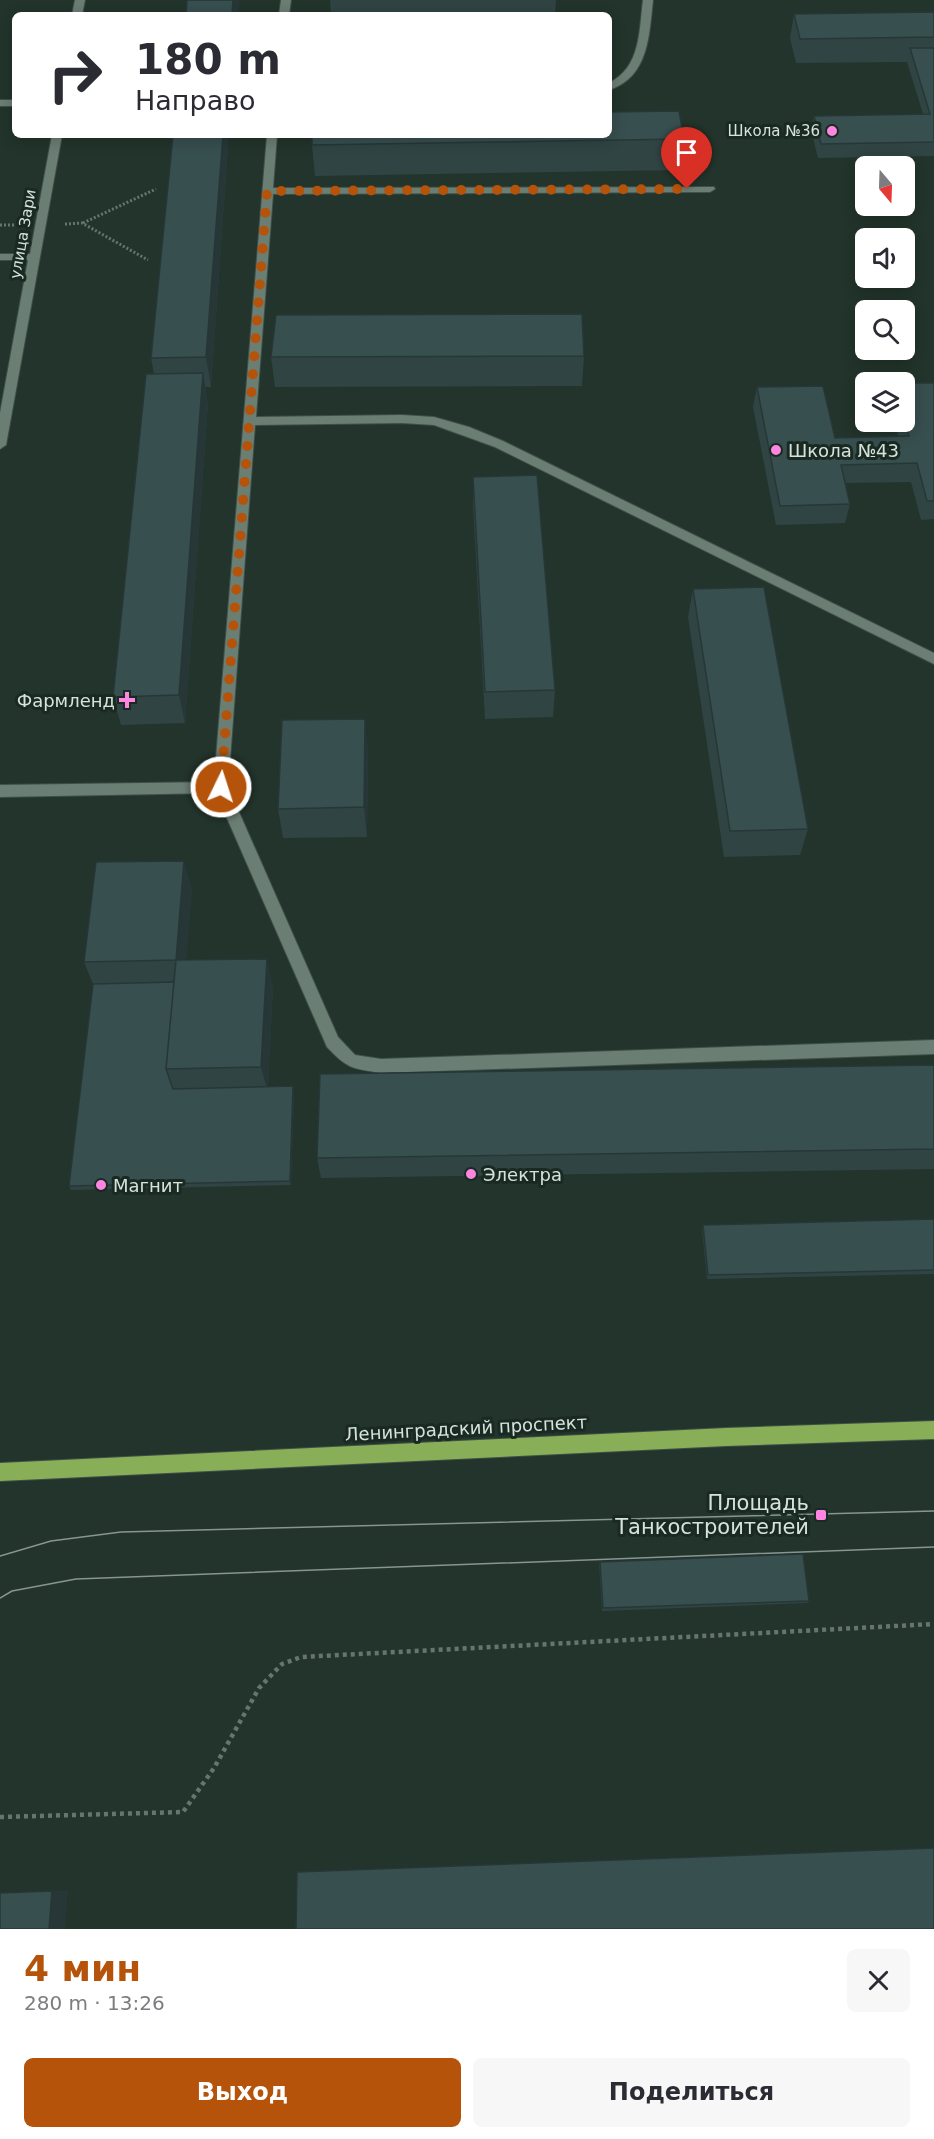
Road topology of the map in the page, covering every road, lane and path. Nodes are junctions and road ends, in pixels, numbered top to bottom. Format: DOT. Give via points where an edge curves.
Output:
graph roads {
  1 [pos="648,0"];
  2 [pos="612,86"];
  3 [pos="56,138"];
  4 [pos="272,138"];
  5 [pos="156,189"];
  6 [pos="710,189"];
  7 [pos="267,191"];
  8 [pos="82,223"];
  9 [pos="0,225"];
  10 [pos="40,225"];
  11 [pos="0,257"];
  12 [pos="35,257"];
  13 [pos="148,260"];
  14 [pos="248,421"];
  15 [pos="0,445"];
  16 [pos="934,659"];
  17 [pos="221,787"];
  18 [pos="0,791"];
  19 [pos="934,1047"];
  20 [pos="934,1430"];
  21 [pos="0,1472"];
  22 [pos="934,1624"];
  23 [pos="0,1817"];
  1 -- 2 [label="street" via="640,59 627,79"];
  3 -- 10 [label="street, улица Зари"];
  4 -- 7 [label="street"];
  5 -- 8 [label="path"];
  6 -- 7 [label="street"];
  7 -- 14 [label="street"];
  8 -- 10 [label="path"];
  8 -- 13 [label="path"];
  9 -- 10 [label="path"];
  10 -- 12 [label="street, улица Зари"];
  11 -- 12 [label="street"];
  12 -- 15 [label="street, улица Зари"];
  14 -- 16 [label="street" via="402,419 434,421 465,430"];
  14 -- 17 [label="street"];
  17 -- 18 [label="street"];
  17 -- 19 [label="street" via="332,1042 351,1061 381,1066"];
  20 -- 21 [label="main road, Ленинградский проспект"];
  22 -- 23 [label="path" via="301,1657 270,1674 183,1812"];
}
